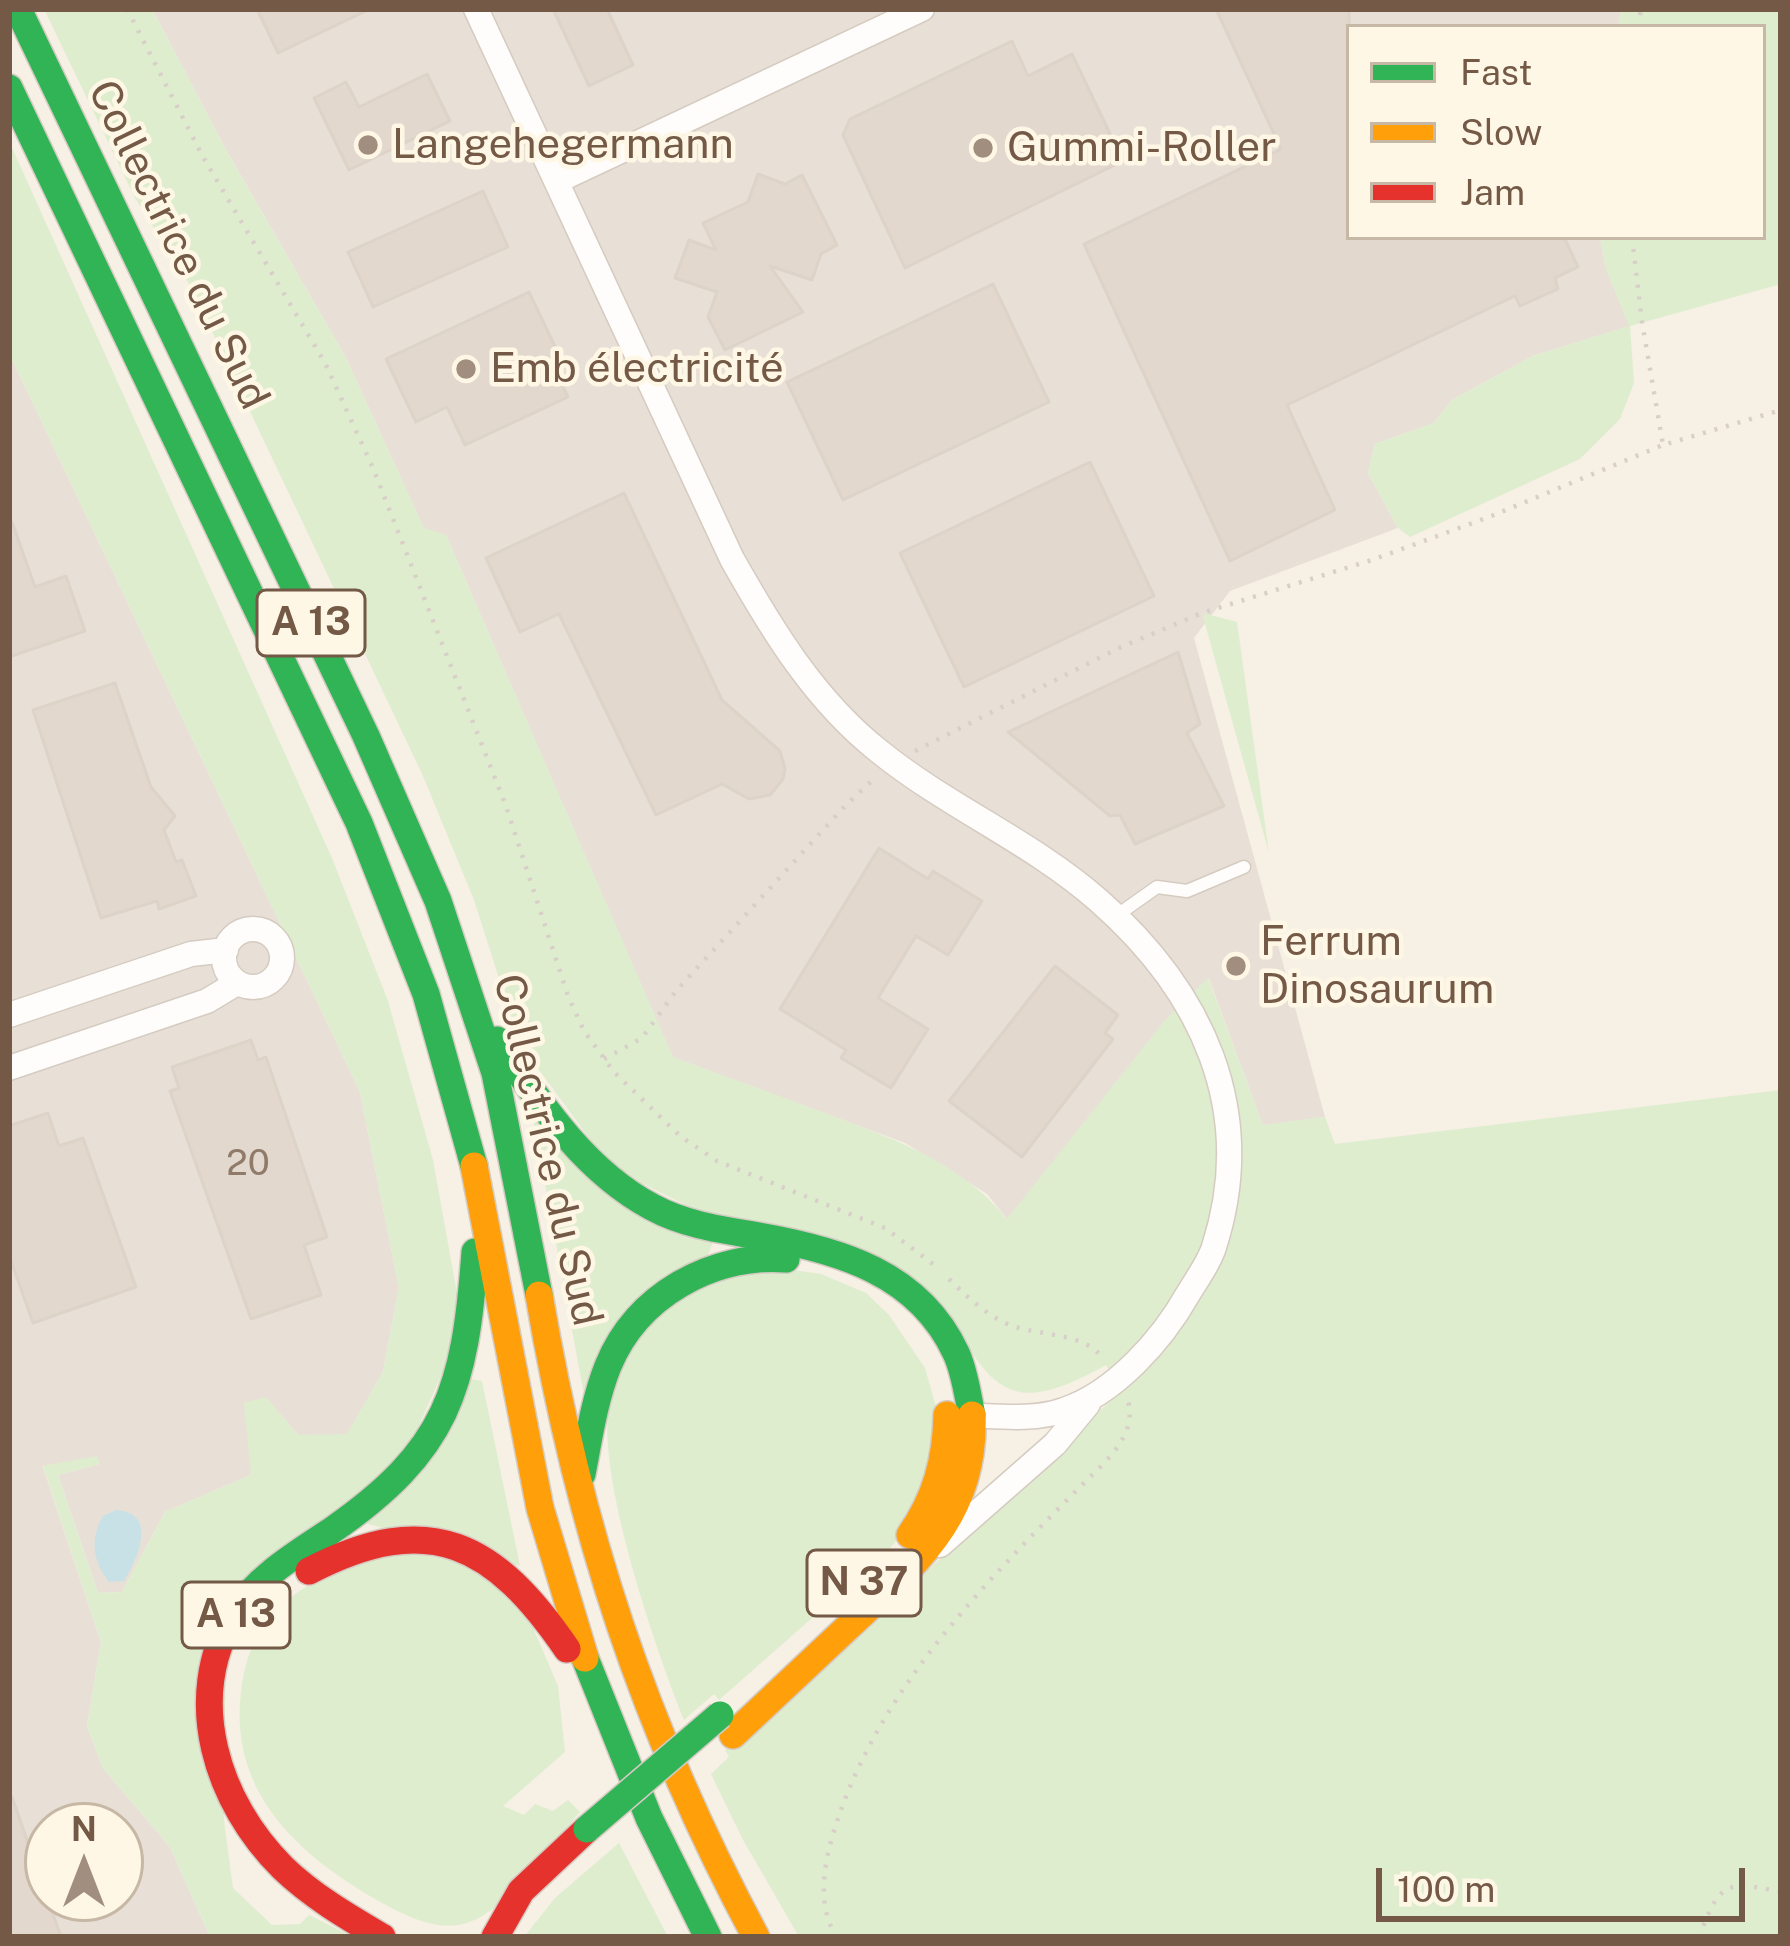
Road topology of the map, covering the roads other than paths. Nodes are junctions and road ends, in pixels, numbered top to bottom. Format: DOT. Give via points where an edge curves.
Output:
graph roads {
  1 [pos="18,9"];
  2 [pos="476,9"];
  3 [pos="922,9"];
  4 [pos="9,88"];
  5 [pos="557,181"];
  6 [pos="1244,867"];
  7 [pos="1115,917"];
  8 [pos="226,950"];
  9 [pos="237,982"];
  10 [pos="9,1015"];
  11 [pos="479,1015"];
  12 [pos="9,1068"];
  13 [pos="480,1191"];
  14 [pos="1106,1386"];
  15 [pos="959,1415"];
  16 [pos="578,1492"];
  17 [pos="926,1554"];
  18 [pos="598,1695"];
  19 [pos="726,1725"];
  20 [pos="595,1839"];
  21 [pos="393,1933"];
  22 [pos="494,1937"];
  23 [pos="513,1937"];
  24 [pos="708,1937"];
  25 [pos="756,1937"];
  1 -- 11 [label="main road, Collectrice du Sud / A 13" via="382,772"];
  2 -- 5 [label="street"];
  3 -- 5 [label="street"];
  4 -- 13 [label="main road, Collectrice du Sud / A 13" via="391,895 446,1053"];
  5 -- 7 [label="street" via="773,631 827,702 893,762 1016,840"];
  6 -- 7 [label="lane" via="1187,891 1157,887"];
  7 -- 14 [label="street" via="1197,1016 1225,1090 1231,1172 1213,1250 1171,1324"];
  8 -- 9 [label="street"];
  8 -- 9 [label="street" via="237,934 255,929 282,953 279,972 265,985"];
  8 -- 10 [label="street" via="190,954"];
  9 -- 12 [label="street" via="207,1001"];
  11 -- 15 [label="main road, A 13" via="567,1140 605,1177 672,1215 819,1246 881,1268 907,1287 956,1353"];
  11 -- 16 [label="main road, Collectrice du Sud / A 13"];
  13 -- 18 [label="main road, Collectrice du Sud / A 13" via="535,1488"];
  13 -- 21 [label="main road, A 13" via="470,1338 443,1419 395,1484 246,1596 218,1646 209,1687 209,1739 236,1811 322,1902"];
  14 -- 15 [label="street" via="1063,1411"];
  14 -- 17 [label="street" via="1055,1444"];
  15 -- 16 [label="main road, A 13" via="934,1365 873,1288 827,1266 776,1257 728,1262 683,1281 645,1311 617,1348"];
  15 -- 17 [label="main road, N 37" via="974,1444 965,1486"];
  15 -- 19 [label="main road, N 37" via="927,1514"];
  16 -- 25 [label="main road, Collectrice du Sud / A 13" via="655,1730"];
  17 -- 19 [label="main road, N 37"];
  18 -- 21 [label="main road, A 13" via="521,1587 484,1556 437,1540 385,1540 335,1555 259,1612 239,1646 224,1737 246,1796 291,1855"];
  18 -- 24 [label="main road, Collectrice du Sud / A 13" via="651,1827"];
  19 -- 20 [label="main road, N 37"];
  20 -- 22 [label="main road, N 37" via="532,1880"];
  20 -- 23 [label="main road, N 37"];
}
